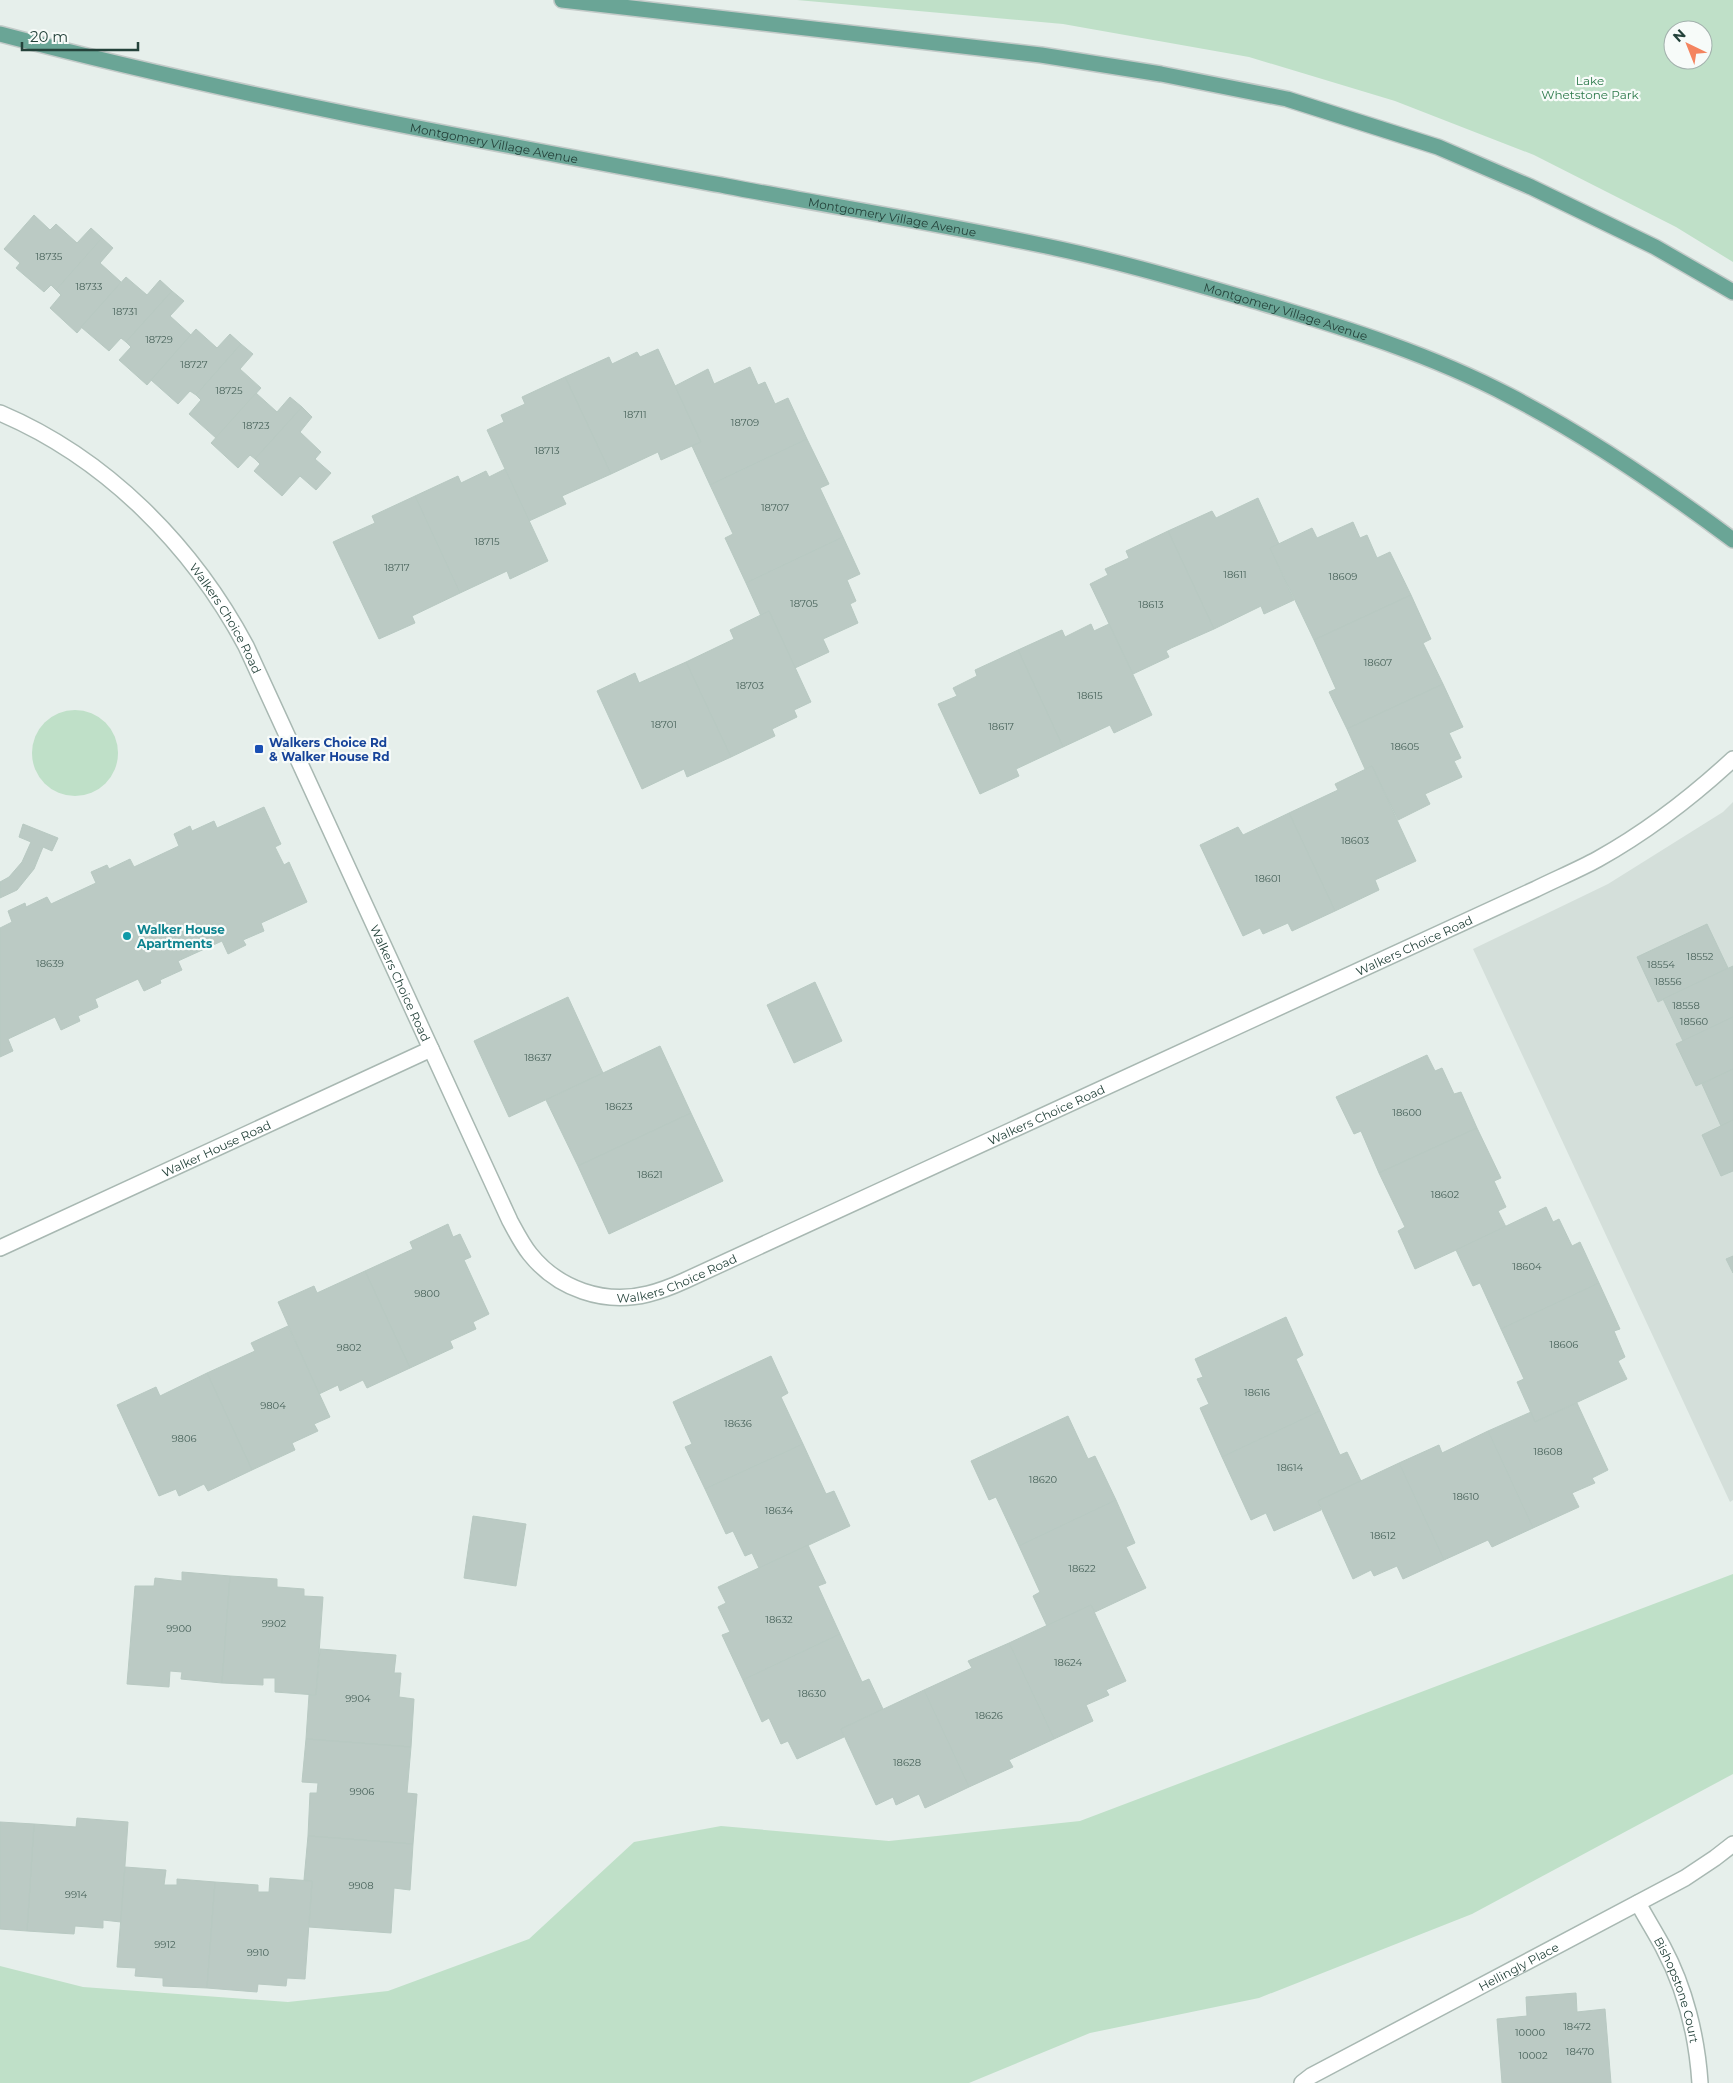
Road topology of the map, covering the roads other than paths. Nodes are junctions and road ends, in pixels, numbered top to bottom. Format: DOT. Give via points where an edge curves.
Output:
graph roads {
  1 [pos="562,0"];
  2 [pos="0,34"];
  3 [pos="1733,292"];
  4 [pos="0,413"];
  5 [pos="1733,540"];
  6 [pos="1733,759"];
  7 [pos="431,1049"];
  8 [pos="0,1248"];
  9 [pos="1733,1844"];
  10 [pos="1638,1903"];
  11 [pos="1302,2083"];
  12 [pos="1700,2083"];
  1 -- 3 [label="main road" via="1041,55 1287,99 1438,147 1531,187 1655,247"];
  2 -- 5 [label="main road, Montgomery Village Avenue" via="97,60 261,97 1043,245 1165,275 1316,319 1408,351 1509,395 1670,492"];
  4 -- 7 [label="street, Walkers Choice Road" via="50,438 131,497 173,540 222,602 246,646"];
  6 -- 7 [label="street, Walkers Choice Road" via="1656,823 1597,859 684,1281 649,1294 617,1298 596,1296 558,1278 531,1254 510,1221"];
  7 -- 8 [label="street, Walker House Road"];
  9 -- 10 [label="street, Hellingly Place" via="1685,1878"];
  10 -- 11 [label="street, Hellingly Place"];
  10 -- 12 [label="street, Bishopstone Court" via="1663,1947 1685,2002 1694,2036"];
}
